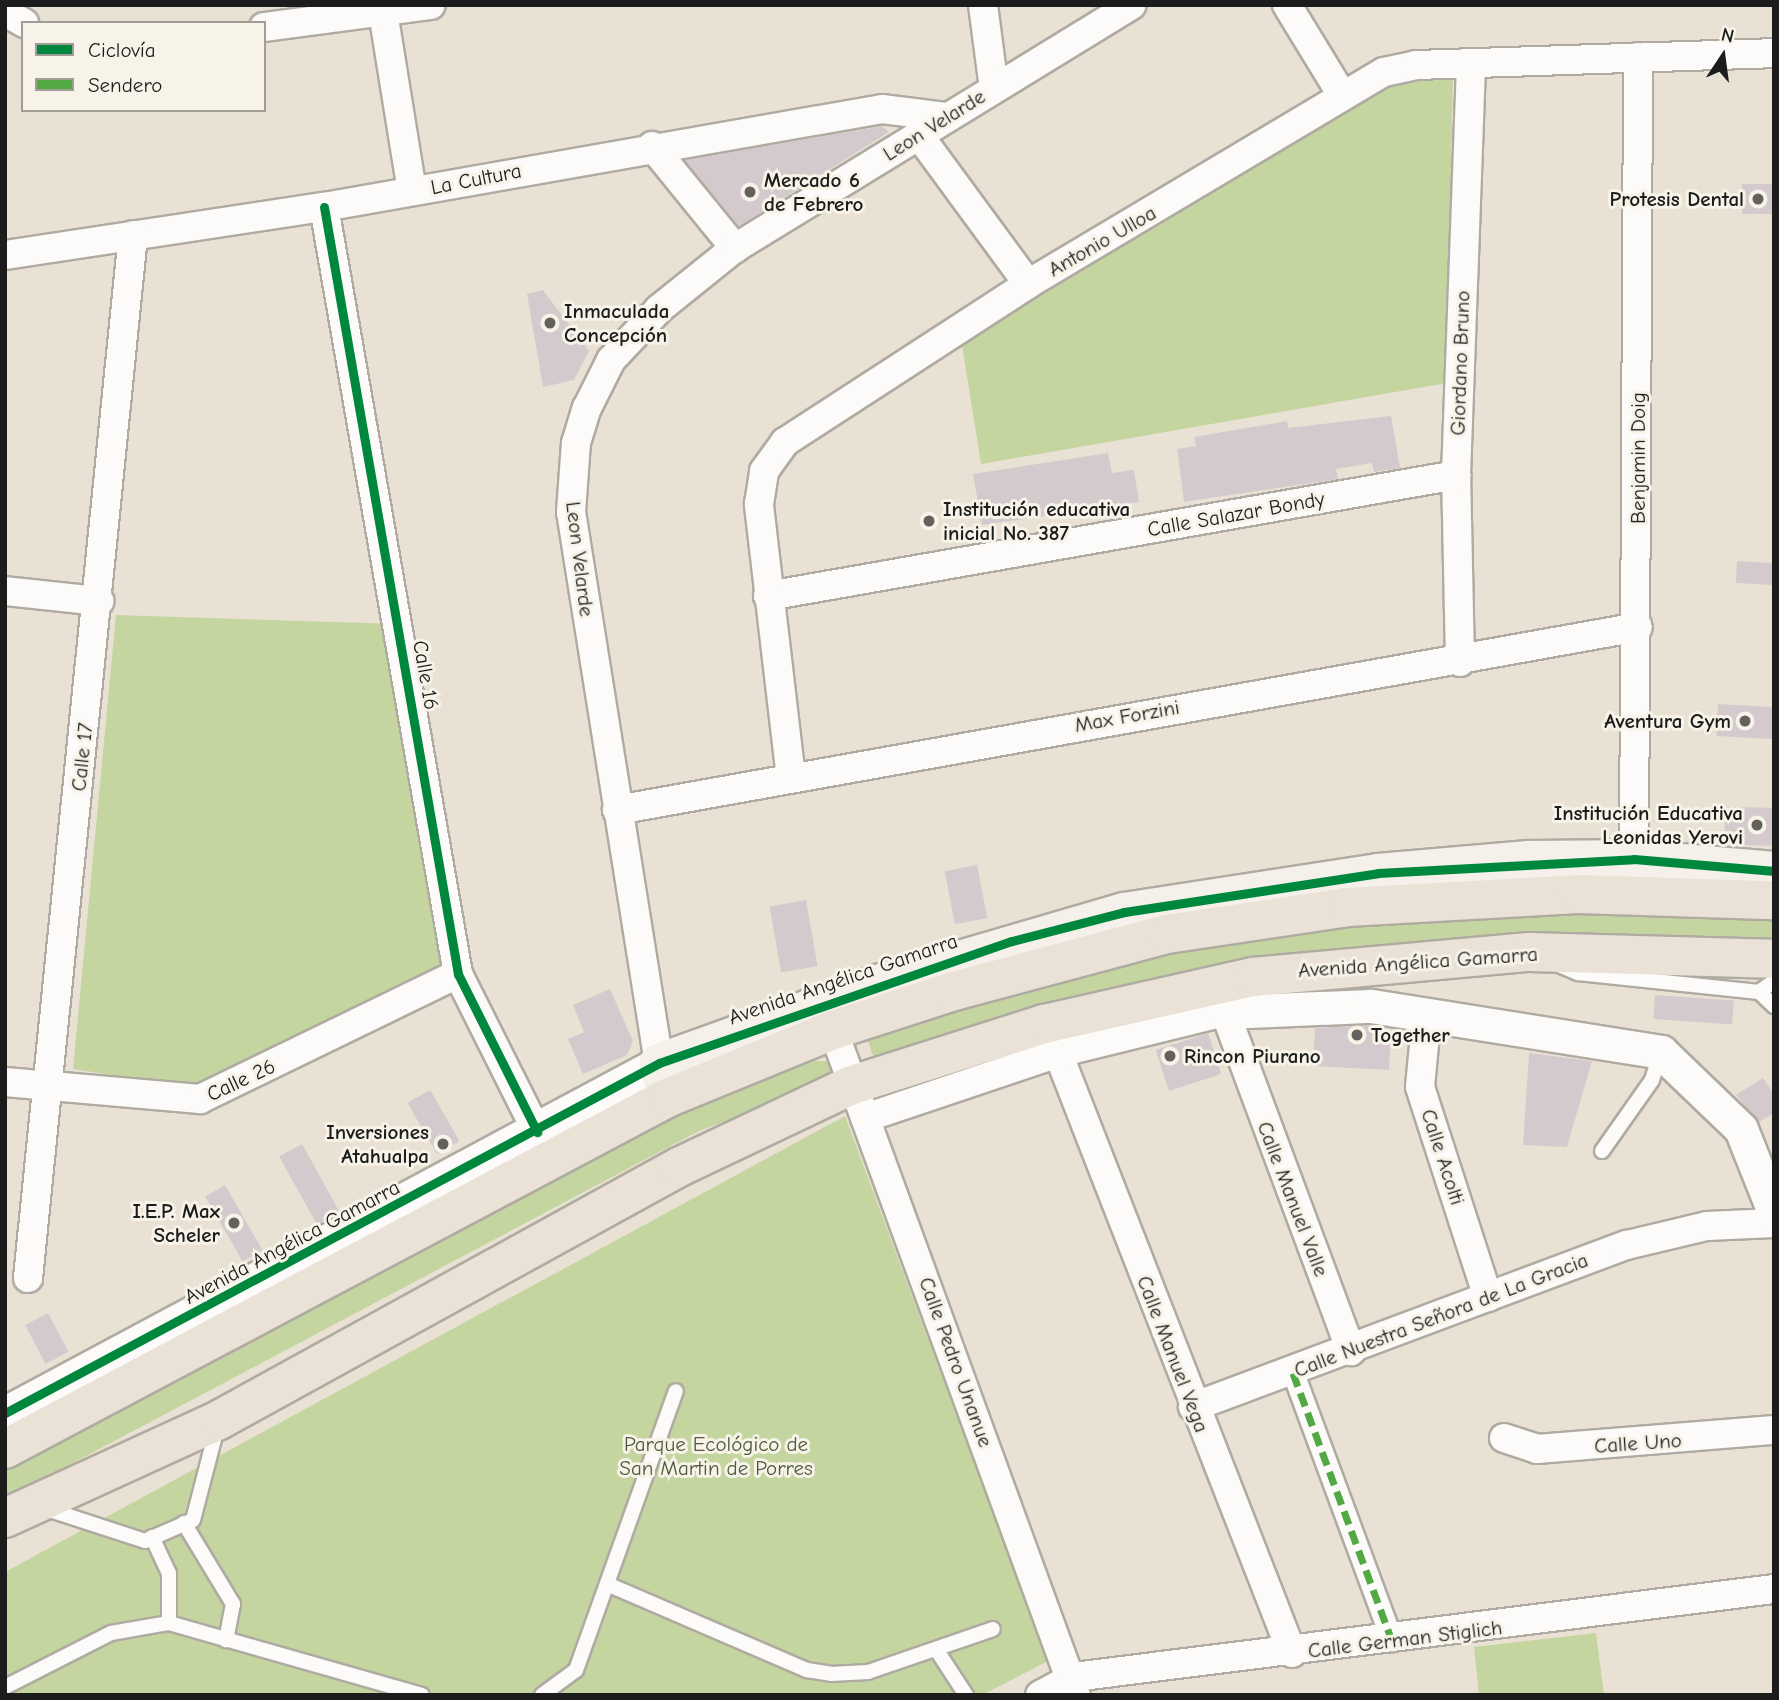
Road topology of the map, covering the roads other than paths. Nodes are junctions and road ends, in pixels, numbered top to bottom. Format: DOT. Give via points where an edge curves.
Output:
graph roads {
  1 [pos="431,5"];
  2 [pos="983,5"];
  3 [pos="1131,5"];
  4 [pos="1287,5"];
  5 [pos="5,12"];
  6 [pos="383,12"];
  7 [pos="21,21"];
  8 [pos="266,27"];
  9 [pos="1774,52"];
  10 [pos="1638,57"];
  11 [pos="1471,65"];
  12 [pos="994,88"];
  13 [pos="1342,95"];
  14 [pos="946,117"];
  15 [pos="918,134"];
  16 [pos="652,146"];
  17 [pos="412,191"];
  18 [pos="324,207"];
  19 [pos="133,235"];
  20 [pos="735,248"];
  21 [pos="5,255"];
  22 [pos="1028,284"];
  23 [pos="1456,475"];
  24 [pos="5,592"];
  25 [pos="768,596"];
  26 [pos="99,601"];
  27 [pos="1639,627"];
  28 [pos="1460,662"];
  29 [pos="791,778"];
  30 [pos="617,810"];
  31 [pos="1634,859"];
  32 [pos="1774,871"];
  33 [pos="1774,900"];
  34 [pos="1335,966"];
  35 [pos="458,974"];
  36 [pos="1766,975"];
  37 [pos="1253,976"];
  38 [pos="1774,981"];
  39 [pos="1187,989"];
  40 [pos="1334,1006"];
  41 [pos="1774,1006"];
  42 [pos="1224,1012"];
  43 [pos="1427,1014"];
  44 [pos="833,1030"];
  45 [pos="1661,1052"];
  46 [pos="1058,1053"];
  47 [pos="663,1080"];
  48 [pos="5,1082"];
  49 [pos="46,1086"];
  50 [pos="859,1102"];
  51 [pos="537,1132"];
  52 [pos="1602,1151"];
  53 [pos="1774,1212"];
  54 [pos="1774,1223"];
  55 [pos="27,1278"];
  56 [pos="1488,1297"];
  57 [pos="1351,1351"];
  58 [pos="1293,1373"];
  59 [pos="676,1391"];
  60 [pos="1193,1407"];
  61 [pos="5,1412"];
  62 [pos="219,1420"];
  63 [pos="1774,1430"];
  64 [pos="1504,1438"];
  65 [pos="5,1449"];
  66 [pos="19,1511"];
  67 [pos="184,1524"];
  68 [pos="152,1537"];
  69 [pos="607,1584"];
  70 [pos="1774,1589"];
  71 [pos="169,1623"];
  72 [pos="993,1629"];
  73 [pos="226,1640"];
  74 [pos="1392,1640"];
  75 [pos="936,1649"];
  76 [pos="1292,1653"];
  77 [pos="1075,1686"];
  78 [pos="5,1687"];
  79 [pos="422,1695"];
  80 [pos="542,1695"];
  81 [pos="966,1695"];
  82 [pos="1040,1695"];
  1 -- 6 [label="street"];
  2 -- 12 [label="street"];
  3 -- 12 [label="street, Leon Velarde"];
  4 -- 13 [label="street"];
  5 -- 7 [label="street"];
  6 -- 8 [label="street"];
  6 -- 17 [label="street"];
  9 -- 10 [label="street, Antonio Ulloa"];
  10 -- 11 [label="street, Antonio Ulloa"];
  10 -- 27 [label="street, Benjamin Doig"];
  11 -- 13 [label="street, Antonio Ulloa" via="1384,72"];
  11 -- 23 [label="street, Giordano Bruno"];
  12 -- 14 [label="street, Leon Velarde"];
  13 -- 22 [label="street, Antonio Ulloa"];
  14 -- 15 [label="street, Leon Velarde"];
  14 -- 16 [label="street, La Cultura" via="882,109"];
  15 -- 20 [label="street, Leon Velarde"];
  15 -- 22 [label="street"];
  16 -- 17 [label="street, La Cultura"];
  16 -- 20 [label="street"];
  17 -- 18 [label="street, La Cultura"];
  18 -- 19 [label="street, La Cultura"];
  18 -- 35 [label="street, Calle 16"];
  19 -- 21 [label="street, La Cultura"];
  19 -- 26 [label="street, Calle 17"];
  20 -- 30 [label="street, Leon Velarde" via="659,309 611,360 576,443 571,512"];
  22 -- 25 [label="street, Antonio Ulloa" via="785,442 764,471 759,504"];
  23 -- 25 [label="street, Calle Salazar Bondy"];
  23 -- 28 [label="street, Giordano Bruno"];
  24 -- 26 [label="street"];
  25 -- 29 [label="street, Antonio Ulloa"];
  26 -- 49 [label="street, Calle 17"];
  27 -- 28 [label="street, Max Forzini"];
  27 -- 31 [label="street, Benjamin Doig"];
  28 -- 29 [label="street, Max Forzini"];
  29 -- 30 [label="street, Max Forzini"];
  30 -- 47 [label="street, Leon Velarde"];
  31 -- 32 [label="main road, Avenida Angélica Gamarra"];
  31 -- 47 [label="main road, Avenida Angélica Gamarra" via="1378,873 1124,912 878,984"];
  33 -- 44 [label="main road, Avenida Angélica Gamarra" via="1553,895 1244,920 1081,955"];
  34 -- 36 [label="main road, Avenida Angélica Gamarra" via="1529,952"];
  34 -- 37 [label="main road, Avenida Angélica Gamarra"];
  34 -- 40 [label="street"];
  35 -- 49 [label="street, Calle 26" via="200,1099"];
  35 -- 51 [label="street, Calle 16"];
  36 -- 38 [label="lane"];
  36 -- 41 [label="lane"];
  37 -- 39 [label="main road, Avenida Angélica Gamarra"];
  37 -- 42 [label="main road"];
  39 -- 42 [label="main road"];
  39 -- 50 [label="main road, Avenida Angélica Gamarra" via="1044,1024"];
  40 -- 42 [label="street, Avenida Angélica Gamarra"];
  40 -- 43 [label="street, Avenida Angélica Gamarra"];
  42 -- 46 [label="street, Avenida Angélica Gamarra"];
  42 -- 57 [label="street, Calle Manuel Valle"];
  43 -- 45 [label="street, Avenida Angélica Gamarra"];
  43 -- 56 [label="street, Calle Acolti" via="1420,1087"];
  44 -- 47 [label="main road, Avenida Angélica Gamarra"];
  44 -- 50 [label="street, Calle Pedro Unanue"];
  45 -- 52 [label="lane" via="1652,1080"];
  45 -- 53 [label="street" via="1741,1129"];
  46 -- 50 [label="street, Avenida Angélica Gamarra"];
  46 -- 60 [label="street, Calle Manuel Vega"];
  47 -- 51 [label="street, Avenida Angélica Gamarra"];
  47 -- 65 [label="main road, Avenida Angélica Gamarra"];
  48 -- 49 [label="street, Calle 26"];
  49 -- 55 [label="street, Calle 17"];
  50 -- 62 [label="main road, Avenida Angélica Gamarra" via="679,1167"];
  50 -- 77 [label="street, Calle Pedro Unanue"];
  51 -- 61 [label="street, Avenida Angélica Gamarra"];
  54 -- 56 [label="street, Calle Nuestra Señora de La Gracia" via="1707,1226 1627,1245 1535,1274"];
  56 -- 57 [label="street, Calle Nuestra Señora de La Gracia"];
  57 -- 58 [label="street, Calle Nuestra Señora de La Gracia"];
  58 -- 60 [label="street, Calle Nuestra Señora de La Gracia"];
  58 -- 74 [label="street"];
  59 -- 69 [label="lane"];
  60 -- 76 [label="street, Calle Manuel Vega"];
  62 -- 66 [label="main road, Avenida Angélica Gamarra"];
  62 -- 67 [label="lane" via="193,1520"];
  63 -- 64 [label="street, Calle Uno" via="1537,1449"];
  66 -- 68 [label="lane" via="145,1541"];
  67 -- 68 [label="lane"];
  67 -- 73 [label="lane" via="233,1604"];
  68 -- 71 [label="lane" via="169,1573"];
  69 -- 75 [label="lane" via="807,1670 868,1672"];
  69 -- 80 [label="lane" via="576,1670"];
  70 -- 74 [label="street, Calle German Stiglich"];
  71 -- 73 [label="lane"];
  71 -- 78 [label="lane" via="111,1633"];
  72 -- 75 [label="lane"];
  73 -- 79 [label="lane"];
  74 -- 76 [label="street, Calle German Stiglich"];
  75 -- 81 [label="lane"];
  76 -- 77 [label="street, Calle German Stiglich"];
  77 -- 82 [label="street, Calle German Stiglich"];
}
